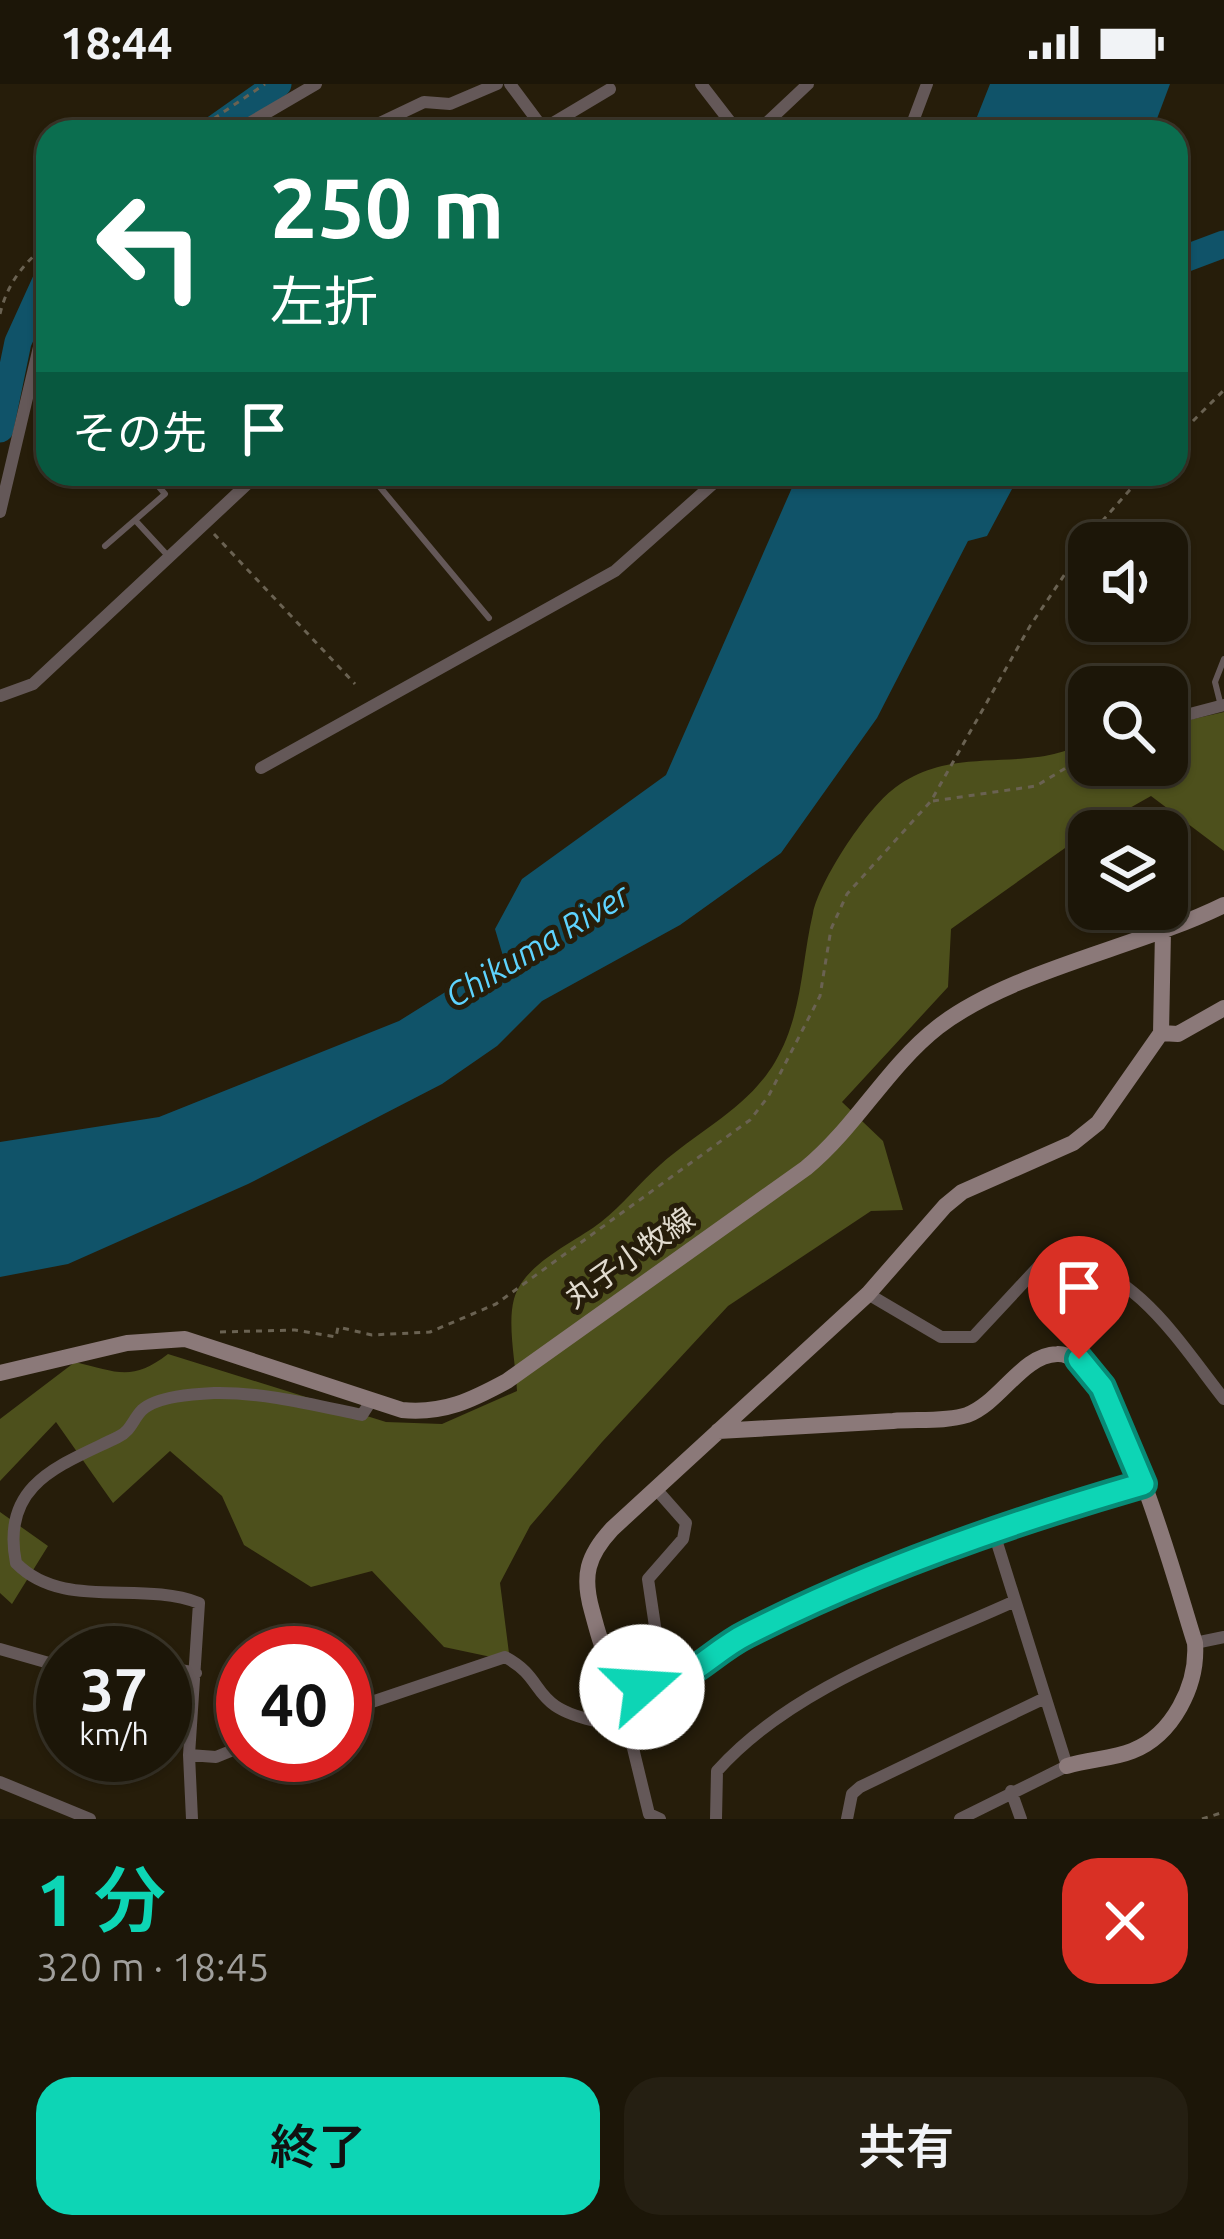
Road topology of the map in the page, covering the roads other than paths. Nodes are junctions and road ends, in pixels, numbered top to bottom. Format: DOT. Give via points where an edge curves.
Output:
graph roads {
  1 [pos="316,84"];
  2 [pos="497,84"];
  3 [pos="510,84"];
  4 [pos="701,84"];
  5 [pos="808,84"];
  6 [pos="927,84"];
  7 [pos="610,89"];
  8 [pos="254,120"];
  9 [pos="386,120"];
  10 [pos="537,120"];
  11 [pos="560,120"];
  12 [pos="729,120"];
  13 [pos="770,120"];
  14 [pos="914,120"];
  15 [pos="36,360"];
  16 [pos="158,486"];
  17 [pos="245,486"];
  18 [pos="379,486"];
  19 [pos="711,486"];
  20 [pos="0,512"];
  21 [pos="135,520"];
  22 [pos="105,546"];
  23 [pos="169,557"];
  24 [pos="489,618"];
  25 [pos="1224,659"];
  26 [pos="0,696"];
  27 [pos="1222,705"];
  28 [pos="1188,714"];
  29 [pos="261,768"];
  30 [pos="1224,905"];
  31 [pos="1163,932"];
  32 [pos="1224,1008"];
  33 [pos="1161,1033"];
  34 [pos="868,1294"];
  35 [pos="0,1373"];
  36 [pos="1224,1399"];
  37 [pos="371,1401"];
  38 [pos="718,1431"];
  39 [pos="1143,1484"];
  40 [pos="656,1489"];
  41 [pos="993,1528"];
  42 [pos="1015,1601"];
  43 [pos="1224,1637"];
  44 [pos="1195,1643"];
  45 [pos="0,1649"];
  46 [pos="36,1659"];
  47 [pos="612,1667"];
  48 [pos="192,1672"];
  49 [pos="196,1673"];
  50 [pos="639,1685"];
  51 [pos="1045,1698"];
  52 [pos="372,1702"];
  53 [pos="192,1720"];
  54 [pos="600,1722"];
  55 [pos="1067,1766"];
  56 [pos="190,1782"];
  57 [pos="0,1783"];
  58 [pos="1012,1791"];
  59 [pos="90,1819"];
  60 [pos="192,1819"];
  61 [pos="660,1819"];
  62 [pos="716,1819"];
  63 [pos="847,1819"];
  64 [pos="960,1819"];
  65 [pos="1021,1819"];
  1 -- 8 [label="street"];
  2 -- 9 [label="street"];
  3 -- 10 [label="street"];
  4 -- 12 [label="street"];
  5 -- 13 [label="street"];
  6 -- 14 [label="street"];
  7 -- 11 [label="street"];
  15 -- 20 [label="street"];
  16 -- 21 [label="lane" via="165,494"];
  17 -- 23 [label="street"];
  18 -- 24 [label="lane"];
  19 -- 29 [label="street" via="615,571"];
  21 -- 22 [label="lane"];
  21 -- 23 [label="lane"];
  23 -- 26 [label="street" via="33,683"];
  25 -- 27 [label="lane" via="1215,682"];
  27 -- 28 [label="street"];
  30 -- 31 [label="street, 丸子小牧線"];
  31 -- 33 [label="street"];
  31 -- 37 [label="street, 丸子小牧線" via="989,998 938,1028 816,1160 507,1381 428,1412"];
  32 -- 33 [label="street" via="1178,1034"];
  33 -- 34 [label="street" via="1087,1133 962,1192"];
  34 -- 36 [label="street" via="941,1337 973,1337 1053,1251 1085,1259 1144,1296"];
  34 -- 38 [label="street"];
  35 -- 37 [label="street, 丸子小牧線" via="127,1343 185,1340"];
  37 -- 49 [label="street" via="362,1415 245,1394 164,1401 142,1410 122,1436 59,1462 18,1500 7,1524 10,1546 38,1581 174,1593 199,1603"];
  38 -- 39 [label="street" via="956,1417 1061,1353 1079,1359 1102,1387"];
  38 -- 40 [label="street"];
  39 -- 41 [label="street"];
  39 -- 44 [label="street"];
  40 -- 47 [label="street" via="597,1544 585,1575"];
  40 -- 47 [label="street" via="686,1522 683,1539 648,1579 656,1633"];
  41 -- 42 [label="street"];
  41 -- 50 [label="street" via="748,1633 674,1682"];
  42 -- 51 [label="street"];
  42 -- 62 [label="street" via="765,1724 717,1771"];
  43 -- 44 [label="street"];
  44 -- 55 [label="street" via="1188,1690 1167,1725 1129,1752"];
  45 -- 46 [label="street"];
  47 -- 50 [label="street"];
  48 -- 49 [label="street"];
  49 -- 53 [label="street"];
  50 -- 54 [label="street"];
  51 -- 55 [label="street"];
  51 -- 63 [label="street" via="860,1787"];
  52 -- 54 [label="street" via="505,1657 549,1706"];
  54 -- 61 [label="street" via="632,1744 650,1814"];
  55 -- 58 [label="street"];
  56 -- 60 [label="street"];
  57 -- 59 [label="street"];
  58 -- 64 [label="street"];
  58 -- 65 [label="street"];
}
